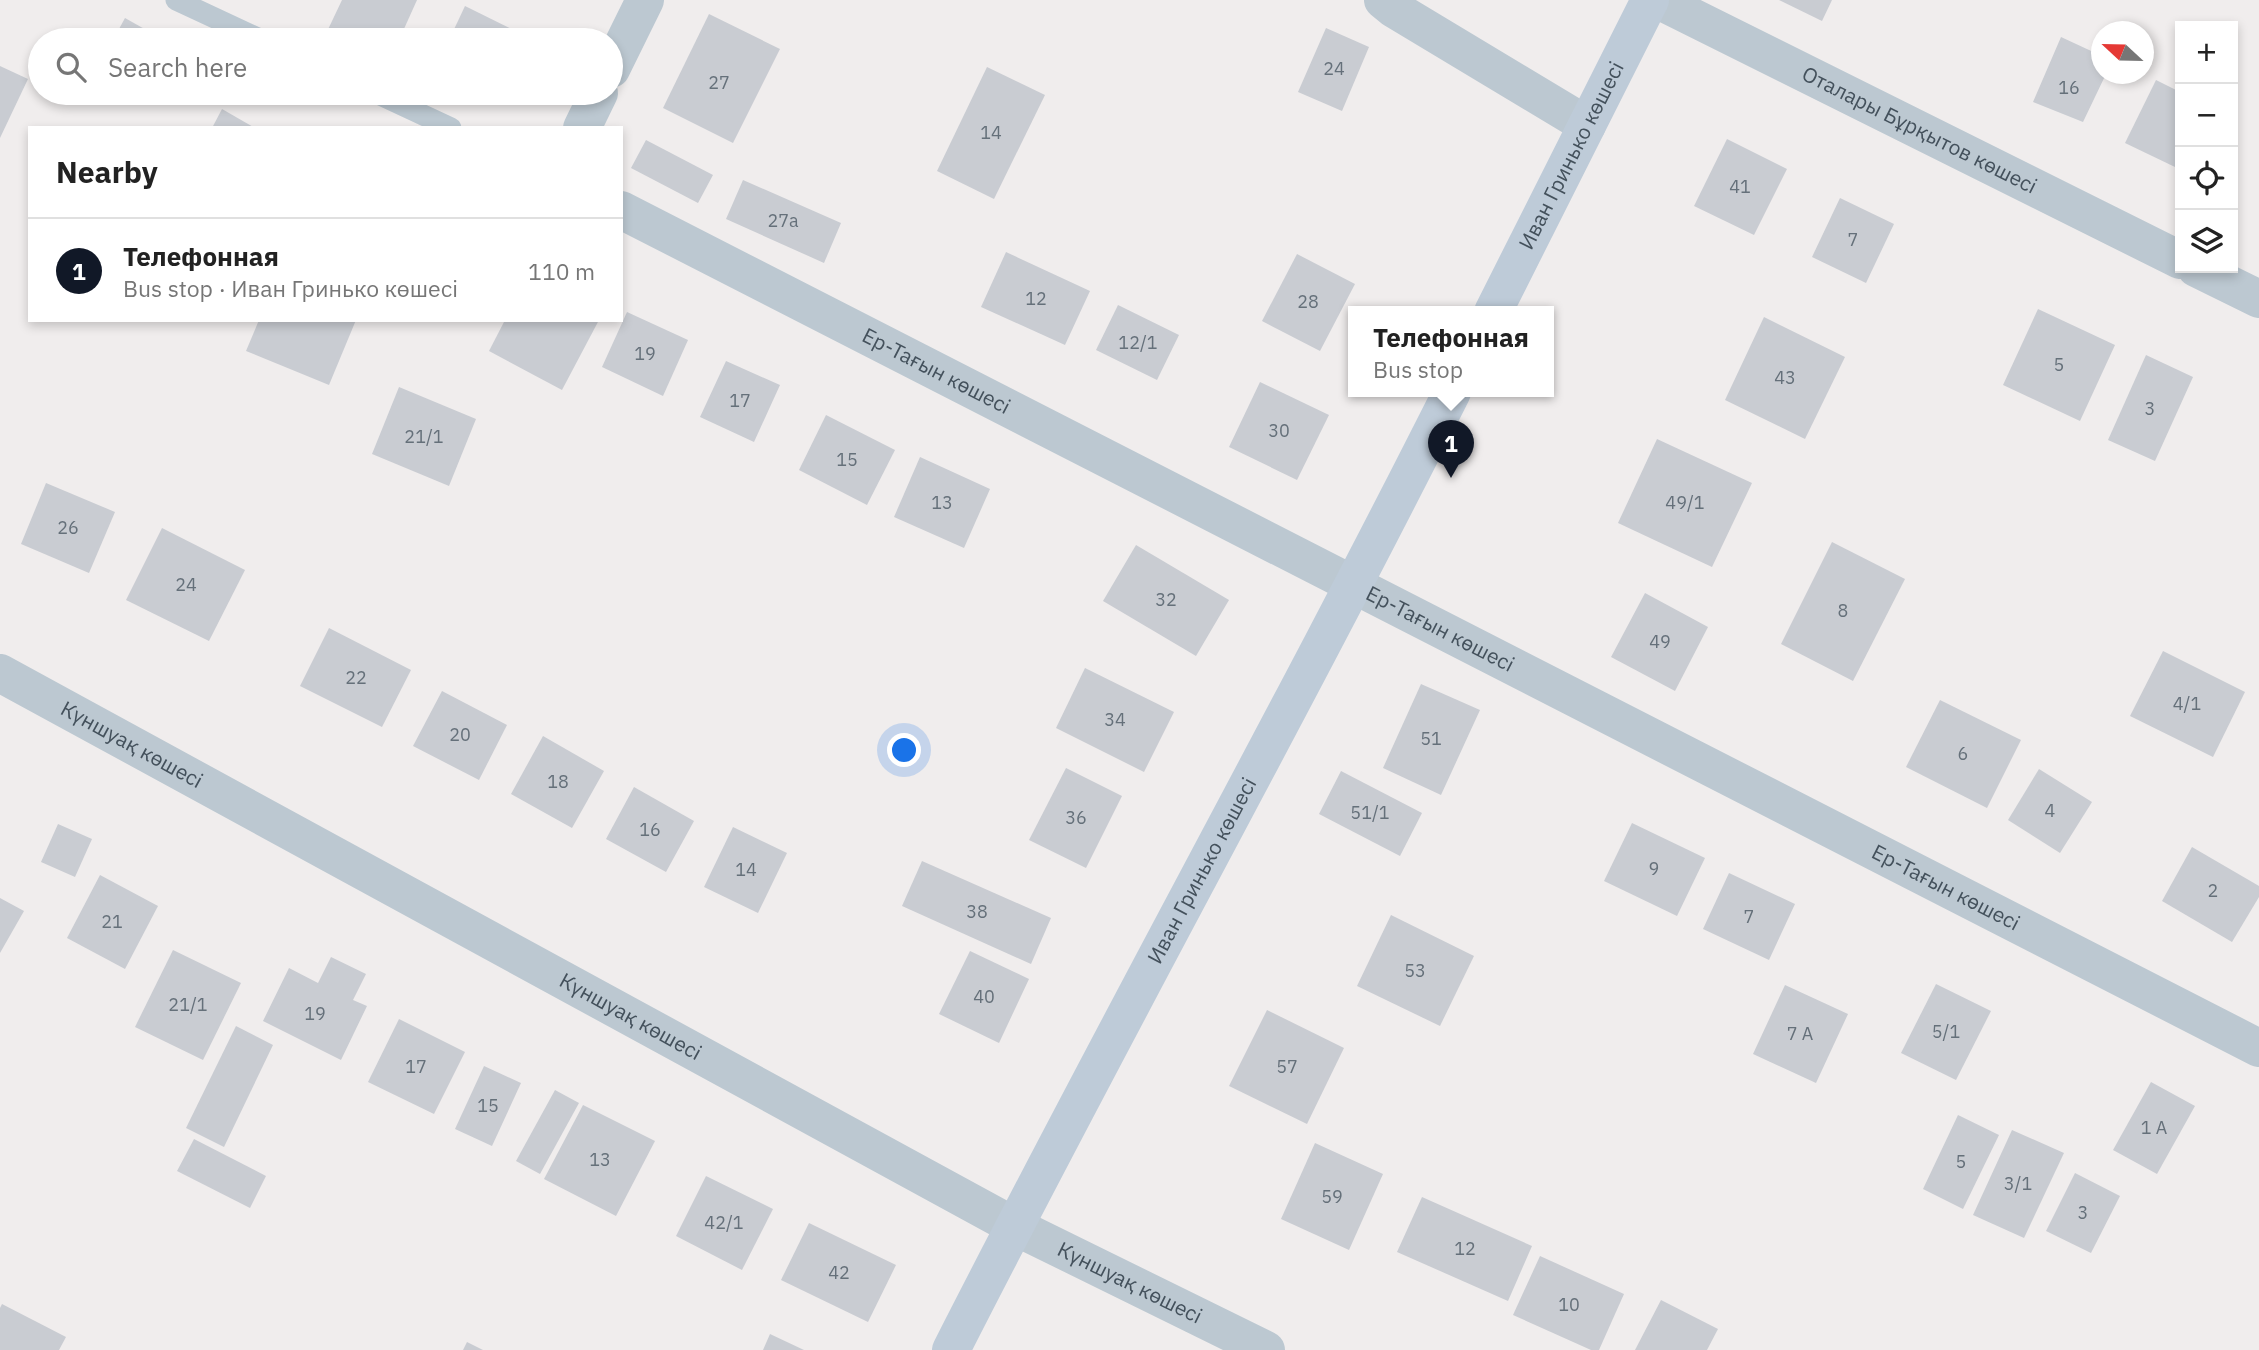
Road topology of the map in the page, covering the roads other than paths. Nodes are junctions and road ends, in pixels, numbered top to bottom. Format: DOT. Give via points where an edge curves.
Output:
graph roads {
  1 [pos="176,0"];
  2 [pos="645,0"];
  3 [pos="1383,0"];
  4 [pos="1650,0"];
  5 [pos="1658,0"];
  6 [pos="236,28"];
  7 [pos="623,45"];
  8 [pos="402,105"];
  9 [pos="593,105"];
  10 [pos="1587,125"];
  11 [pos="447,126"];
  12 [pos="583,126"];
  13 [pos="623,210"];
  14 [pos="2175,258"];
  15 [pos="2206,273"];
  16 [pos="2259,299"];
  17 [pos="1496,306"];
  18 [pos="1449,397"];
  19 [pos="1355,584"];
  20 [pos="0,673"];
  21 [pos="2259,1048"];
  22 [pos="1014,1226"];
  23 [pos="951,1350"];
  24 [pos="1266,1350"];
  1 -- 6 [label="lane"];
  2 -- 7 [label="street"];
  3 -- 10 [label="street"];
  4 -- 10 [label="street, Иван Гринько көшесі"];
  5 -- 14 [label="street, Оталары Бұрқытов көшесі"];
  8 -- 11 [label="lane"];
  9 -- 12 [label="street"];
  10 -- 17 [label="street, Иван Гринько көшесі"];
  13 -- 19 [label="street, Ер-Тағын көшесі"];
  15 -- 16 [label="street"];
  18 -- 19 [label="street, Иван Гринько көшесі"];
  19 -- 21 [label="street, Ер-Тағын көшесі"];
  19 -- 22 [label="street, Иван Гринько көшесі"];
  20 -- 22 [label="street, Күншуақ көшесі"];
  22 -- 23 [label="street, Иван Гринько көшесі"];
  22 -- 24 [label="street, Күншуақ көшесі"];
}
